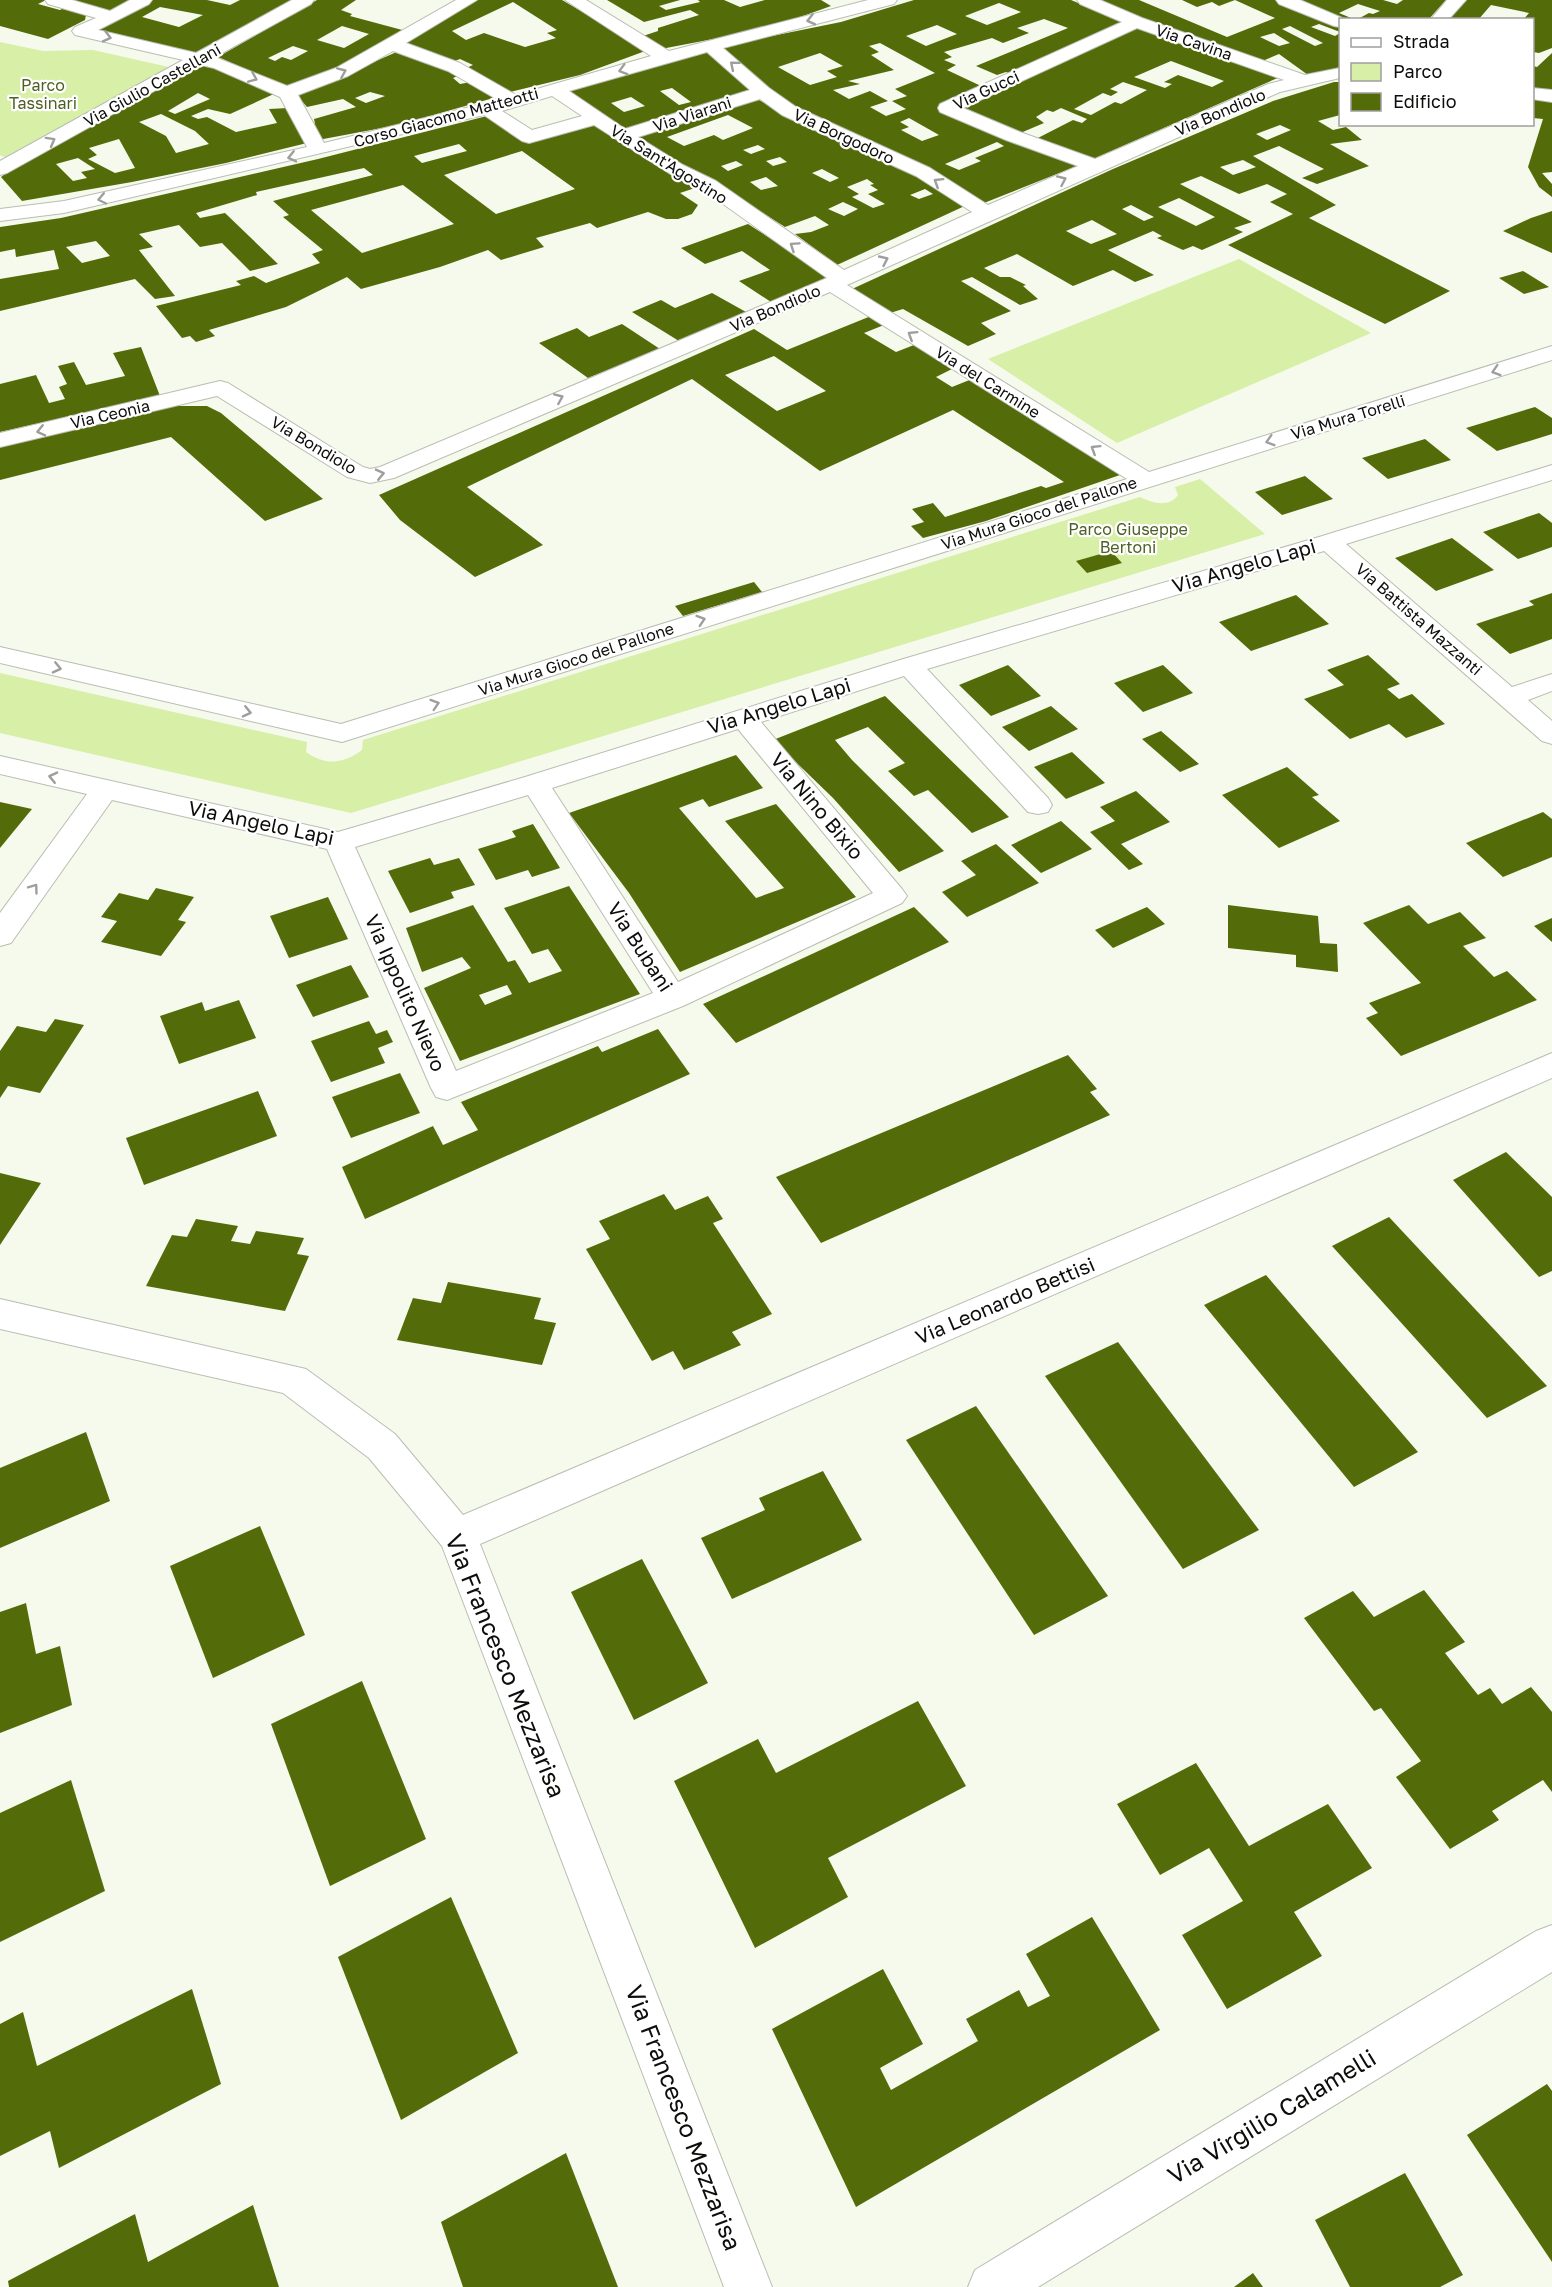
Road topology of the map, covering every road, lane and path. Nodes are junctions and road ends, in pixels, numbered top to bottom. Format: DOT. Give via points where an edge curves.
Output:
graph roads {
  1 [pos="54,0"];
  2 [pos="143,0"];
  3 [pos="305,0"];
  4 [pos="468,0"];
  5 [pos="574,0"];
  6 [pos="836,0"];
  7 [pos="888,0"];
  8 [pos="1086,0"];
  9 [pos="1285,0"];
  10 [pos="1457,0"];
  11 [pos="853,9"];
  12 [pos="112,16"];
  13 [pos="1440,18"];
  14 [pos="1339,21"];
  15 [pos="1136,22"];
  16 [pos="392,44"];
  17 [pos="710,46"];
  18 [pos="666,57"];
  19 [pos="198,60"];
  20 [pos="1339,73"];
  21 [pos="1304,81"];
  22 [pos="554,89"];
  23 [pos="762,92"];
  24 [pos="287,93"];
  25 [pos="1534,93"];
  26 [pos="1552,96"];
  27 [pos="514,101"];
  28 [pos="487,109"];
  29 [pos="596,118"];
  30 [pos="623,136"];
  31 [pos="318,150"];
  32 [pos="1096,166"];
  33 [pos="0,169"];
  34 [pos="987,213"];
  35 [pos="0,215"];
  36 [pos="837,282"];
  37 [pos="1552,353"];
  38 [pos="220,388"];
  39 [pos="0,440"];
  40 [pos="1552,472"];
  41 [pos="1145,480"];
  42 [pos="1328,542"];
  43 [pos="0,655"];
  44 [pos="909,666"];
  45 [pos="1552,682"];
  46 [pos="1509,697"];
  47 [pos="742,717"];
  48 [pos="1552,735"];
  49 [pos="0,765"];
  50 [pos="535,784"];
  51 [pos="105,789"];
  52 [pos="1038,805"];
  53 [pos="339,842"];
  54 [pos="892,896"];
  55 [pos="0,935"];
  56 [pos="672,998"];
  57 [pos="1552,1065"];
  58 [pos="0,1314"];
  59 [pos="457,1536"];
  60 [pos="1552,1947"];
  61 [pos="748,2287"];
  62 [pos="992,2287"];
  1 -- 12 [label="street"];
  2 -- 12 [label="street"];
  3 -- 19 [label="street, Via Giulio Castellani"];
  4 -- 16 [label="street"];
  5 -- 18 [label="street"];
  6 -- 11 [label="street"];
  7 -- 11 [label="street, Corso Giacomo Matteotti"];
  8 -- 15 [label="street, Via Cavina"];
  9 -- 14 [label="street"];
  10 -- 13 [label="street"];
  11 -- 17 [label="street, Corso Giacomo Matteotti, one-way"];
  12 -- 19 [label="street, one-way" via="81,31"];
  15 -- 21 [label="street, Via Cavina" via="1278,64"];
  15 -- 32 [label="street, Via Gucci" via="947,108"];
  24 -- 16 [label="street, one-way" via="342,72"];
  16 -- 27 [label="street" via="454,67"];
  17 -- 18 [label="street, Corso Giacomo Matteotti"];
  23 -- 17 [label="street, Via Borgodoro, one-way"];
  18 -- 22 [label="street, Corso Giacomo Matteotti, one-way"];
  19 -- 24 [label="street, one-way" via="220,64"];
  33 -- 19 [label="street, Via Giulio Castellani, one-way"];
  20 -- 21 [label="street, Via Bondiolo"];
  21 -- 32 [label="street, Via Bondiolo" via="1274,88"];
  22 -- 27 [label="street, Corso Giacomo Matteotti"];
  22 -- 29 [label="street, Via Sant'Agostino"];
  23 -- 30 [label="street, Via Viarani"];
  34 -- 23 [label="street, Via Borgodoro, one-way" via="923,172 789,111"];
  24 -- 31 [label="street"];
  25 -- 26 [label="street"];
  27 -- 28 [label="street, Corso Giacomo Matteotti"];
  28 -- 29 [label="street" via="529,137"];
  28 -- 31 [label="street, Corso Giacomo Matteotti"];
  29 -- 30 [label="street, Via Sant'Agostino"];
  36 -- 30 [label="street, Via Sant'Agostino, one-way" via="709,185 676,170"];
  31 -- 35 [label="street, Corso Giacomo Matteotti, one-way" via="63,207"];
  34 -- 32 [label="street, Via Bondiolo, one-way"];
  36 -- 34 [label="street, Via Bondiolo, one-way"];
  38 -- 36 [label="street, Via Bondiolo, one-way" via="355,472 370,476 386,473"];
  41 -- 36 [label="street, Via del Carmine, one-way"];
  37 -- 41 [label="street, Via Mura Torelli, one-way"];
  38 -- 39 [label="street, Via Ceonia, one-way"];
  40 -- 42 [label="street, Via Angelo Lapi"];
  43 -- 41 [label="street, Via Mura Gioco del Pallone, one-way" via="342,733"];
  42 -- 44 [label="street, Via Angelo Lapi"];
  42 -- 46 [label="street, Via Battista Mazzanti"];
  44 -- 47 [label="street, Via Angelo Lapi"];
  44 -- 52 [label="street"];
  45 -- 46 [label="street"];
  46 -- 48 [label="street, Via Battista Mazzanti"];
  47 -- 50 [label="street, Via Angelo Lapi"];
  47 -- 54 [label="street, Via Nino Bixio"];
  51 -- 49 [label="street, Via Angelo Lapi, one-way"];
  50 -- 53 [label="street, Via Angelo Lapi"];
  50 -- 56 [label="street, Via Bubani"];
  51 -- 53 [label="street, Via Angelo Lapi"];
  55 -- 51 [label="street, one-way"];
  53 -- 56 [label="street, Via Ippolito Nievo" via="447,1088"];
  54 -- 56 [label="street, Via Bubani"];
  57 -- 59 [label="street, Via Leonardo Bettisi"];
  58 -- 59 [label="street, Via Francesco Mezzarisa" via="293,1380 382,1446"];
  59 -- 61 [label="street, Via Francesco Mezzarisa"];
  60 -- 62 [label="street, Via Virgilio Calamelli"];
}
